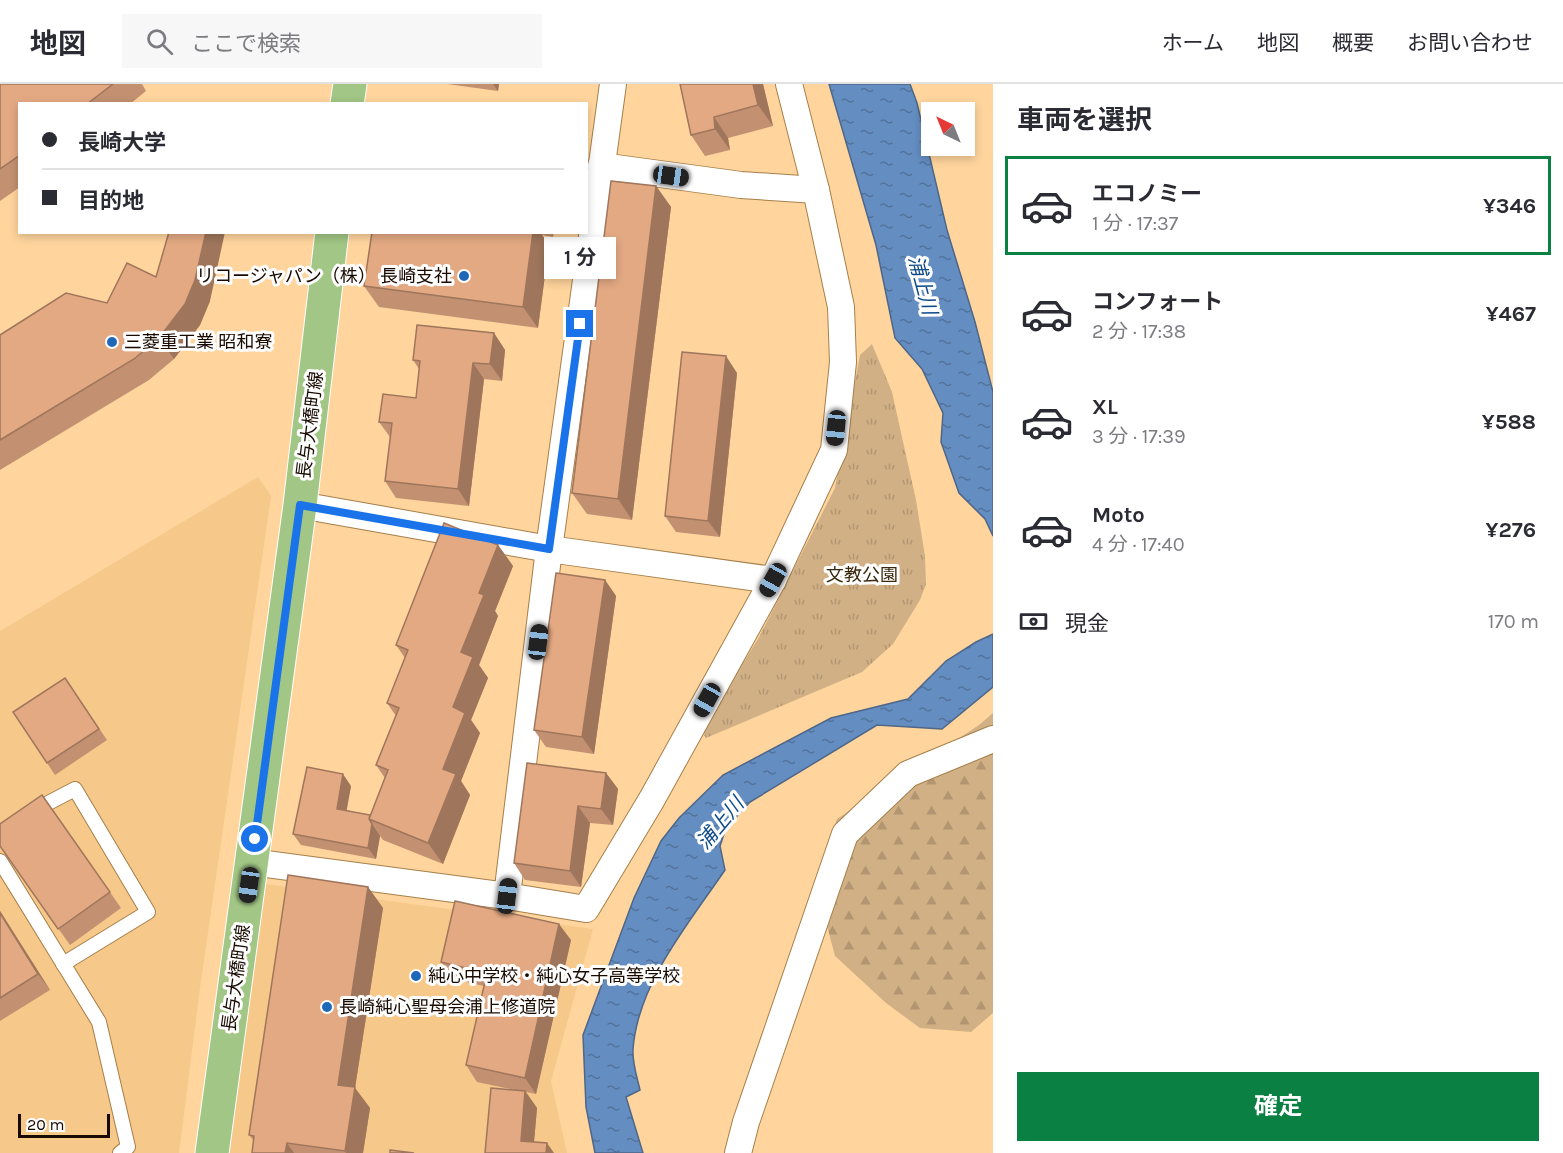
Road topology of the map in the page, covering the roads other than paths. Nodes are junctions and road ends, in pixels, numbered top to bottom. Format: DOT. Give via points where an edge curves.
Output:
graph roads {
  1 [pos="350,84"];
  2 [pos="613,84"];
  3 [pos="789,84"];
  4 [pos="347,102"];
  5 [pos="601,166"];
  6 [pos="816,189"];
  7 [pos="332,234"];
  8 [pos="300,505"];
  9 [pos="549,549"];
  10 [pos="773,580"];
  11 [pos="993,739"];
  12 [pos="19,819"];
  13 [pos="0,861"];
  14 [pos="252,862"];
  15 [pos="507,896"];
  16 [pos="63,964"];
  17 [pos="120,1153"];
  18 [pos="212,1153"];
  19 [pos="738,1153"];
  1 -- 4 [label="main road"];
  2 -- 5 [label="street"];
  3 -- 6 [label="street"];
  5 -- 6 [label="street" via="741,185"];
  5 -- 9 [label="street"];
  6 -- 10 [label="street" via="841,307 843,362 834,450"];
  7 -- 8 [label="main road, 長与大橋町線"];
  8 -- 9 [label="street"];
  8 -- 14 [label="main road, 長与大橋町線"];
  9 -- 10 [label="street"];
  9 -- 15 [label="street"];
  10 -- 15 [label="street" via="652,799 586,909"];
  11 -- 19 [label="street" via="908,774 845,834"];
  12 -- 16 [label="lane" via="75,789 148,912"];
  13 -- 16 [label="lane"];
  14 -- 15 [label="street"];
  14 -- 18 [label="main road, 長与大橋町線"];
  16 -- 17 [label="lane" via="99,1022 128,1147"];
}
